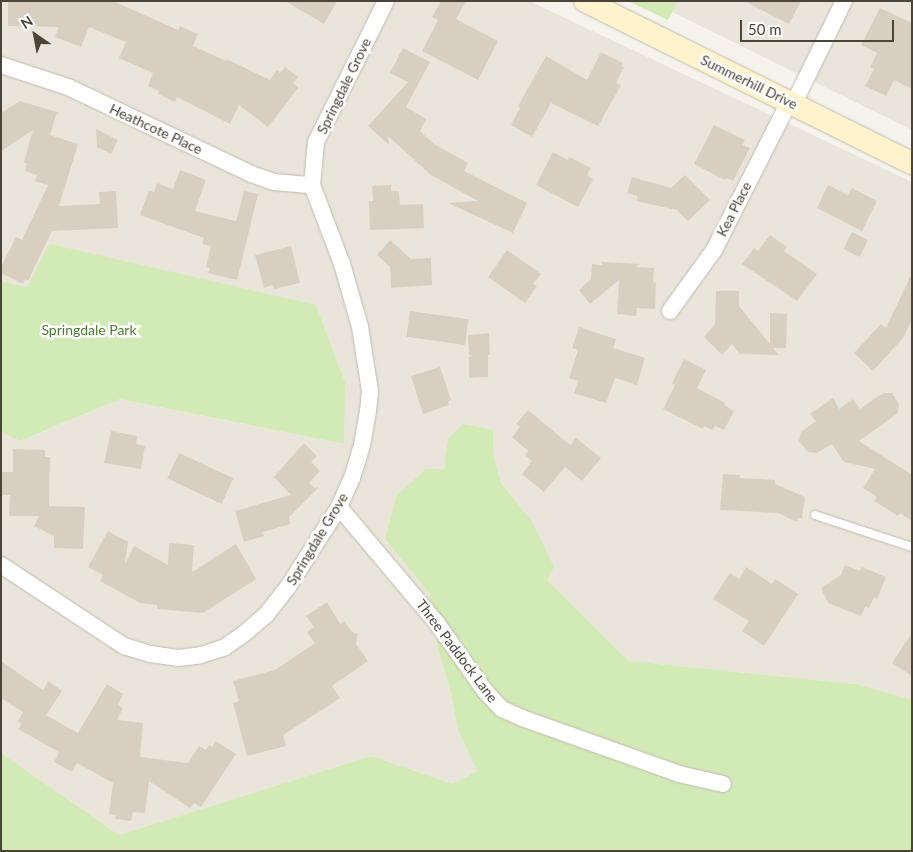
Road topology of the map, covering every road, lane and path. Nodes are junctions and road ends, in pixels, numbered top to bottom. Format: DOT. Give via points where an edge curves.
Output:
graph roads {
  1 [pos="386,1"];
  2 [pos="585,1"];
  3 [pos="844,1"];
  4 [pos="1,65"];
  5 [pos="792,103"];
  6 [pos="912,163"];
  7 [pos="312,185"];
  8 [pos="670,311"];
  9 [pos="338,506"];
  10 [pos="815,515"];
  11 [pos="912,547"];
  12 [pos="1,565"];
  13 [pos="723,784"];
  1 -- 7 [label="street, Springdale Grove" via="316,142"];
  2 -- 5 [label="main road, Summerhill Drive"];
  3 -- 5 [label="street, Kea Place"];
  4 -- 7 [label="street, Heathcote Place" via="68,87 251,174 274,182"];
  5 -- 6 [label="main road, Summerhill Drive"];
  5 -- 8 [label="street, Kea Place" via="714,250"];
  7 -- 9 [label="street, Springdale Grove" via="342,264 360,327 370,390 362,445 352,478"];
  9 -- 12 [label="street, Springdale Grove" via="288,588 266,615 246,634 225,647 201,655 178,658 124,646"];
  9 -- 13 [label="street, Three Paddock Lane" via="436,622 484,690 502,709 679,774"];
  10 -- 11 [label="lane"];
}
